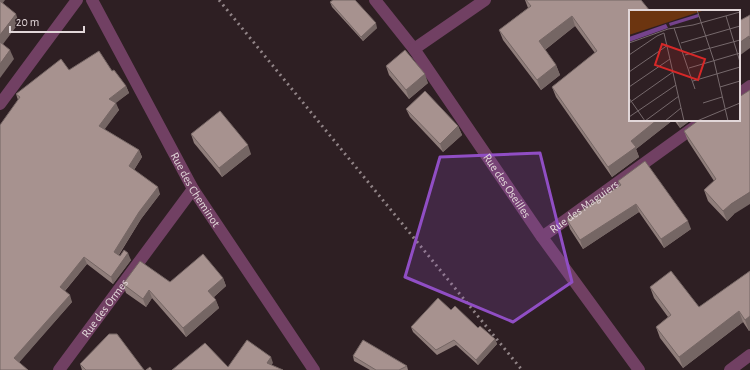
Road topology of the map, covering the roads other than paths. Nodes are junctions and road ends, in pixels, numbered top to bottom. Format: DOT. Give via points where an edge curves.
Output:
graph roads {
  1 [pos="77,0"];
  2 [pos="92,0"];
  3 [pos="376,0"];
  4 [pos="485,0"];
  5 [pos="414,49"];
  6 [pos="750,86"];
  7 [pos="740,93"];
  8 [pos="0,104"];
  9 [pos="703,121"];
  10 [pos="193,189"];
  11 [pos="542,237"];
  12 [pos="750,355"];
  13 [pos="59,370"];
  14 [pos="314,370"];
  15 [pos="639,370"];
  16 [pos="730,370"];
  1 -- 8 [label="street"];
  2 -- 10 [label="street, Rue des Cheminot"];
  3 -- 5 [label="street, Rue des Oseilles"];
  4 -- 5 [label="street"];
  5 -- 11 [label="street, Rue des Oseilles"];
  6 -- 7 [label="street"];
  9 -- 11 [label="street, Rue des Maguiers"];
  10 -- 13 [label="street, Rue des Ormes"];
  10 -- 14 [label="street, Rue des Cheminot"];
  11 -- 15 [label="street, Rue des Oseilles"];
  12 -- 16 [label="street"];
}
